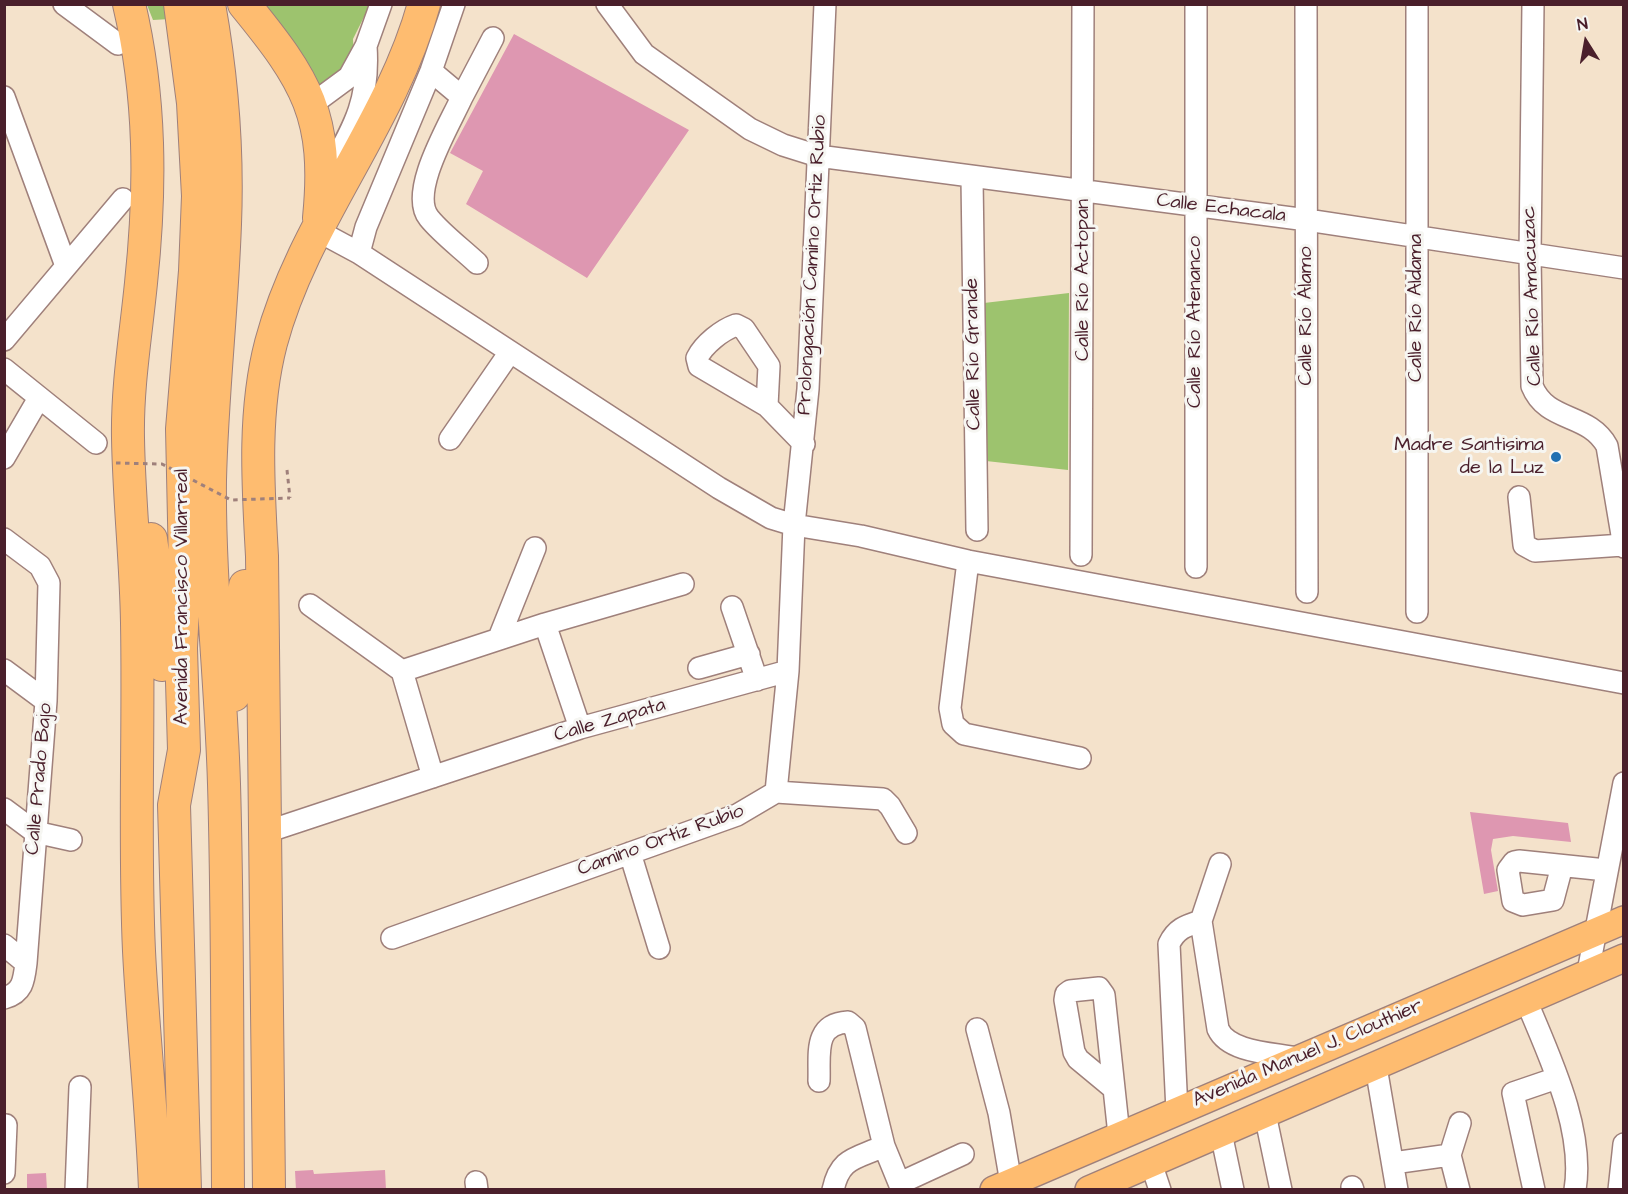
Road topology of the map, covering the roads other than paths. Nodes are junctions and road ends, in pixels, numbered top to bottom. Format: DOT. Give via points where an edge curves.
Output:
graph roads {
  1 [pos="64,4"];
  2 [pos="129,4"];
  3 [pos="180,4"];
  4 [pos="209,4"];
  5 [pos="244,4"];
  6 [pos="381,4"];
  7 [pos="424,4"];
  8 [pos="454,4"];
  9 [pos="607,4"];
  10 [pos="825,4"];
  11 [pos="1083,4"];
  12 [pos="1196,4"];
  13 [pos="1306,4"];
  14 [pos="1417,4"];
  15 [pos="1533,4"];
  16 [pos="493,38"];
  17 [pos="118,44"];
  18 [pos="366,46"];
  19 [pos="431,72"];
  20 [pos="4,97"];
  21 [pos="462,97"];
  22 [pos="311,105"];
  23 [pos="818,156"];
  24 [pos="972,178"];
  25 [pos="323,182"];
  26 [pos="1085,191"];
  27 [pos="123,199"];
  28 [pos="1196,206"];
  29 [pos="1306,220"];
  30 [pos="318,231"];
  31 [pos="1417,236"];
  32 [pos="359,253"];
  33 [pos="1530,255"];
  34 [pos="477,263"];
  35 [pos="66,266"];
  36 [pos="1623,268"];
  37 [pos="4,340"];
  38 [pos="510,352"];
  39 [pos="4,369"];
  40 [pos="130,383"];
  41 [pos="39,398"];
  42 [pos="767,406"];
  43 [pos="450,439"];
  44 [pos="96,443"];
  45 [pos="804,444"];
  46 [pos="4,458"];
  47 [pos="259,493"];
  48 [pos="1519,497"];
  49 [pos="794,525"];
  50 [pos="977,530"];
  51 [pos="4,539"];
  52 [pos="1623,546"];
  53 [pos="535,548"];
  54 [pos="1081,555"];
  55 [pos="968,561"];
  56 [pos="1196,567"];
  57 [pos="683,584"];
  58 [pos="1307,592"];
  59 [pos="310,606"];
  60 [pos="732,607"];
  61 [pos="1417,612"];
  62 [pos="544,624"];
  63 [pos="499,639"];
  64 [pos="749,654"];
  65 [pos="699,668"];
  66 [pos="4,670"];
  67 [pos="402,671"];
  68 [pos="788,671"];
  69 [pos="757,680"];
  70 [pos="1623,683"];
  71 [pos="46,701"];
  72 [pos="580,728"];
  73 [pos="1080,758"];
  74 [pos="433,777"];
  75 [pos="224,782"];
  76 [pos="1623,783"];
  77 [pos="776,792"];
  78 [pos="174,805"];
  79 [pos="4,809"];
  80 [pos="35,832"];
  81 [pos="906,833"];
  82 [pos="71,840"];
  83 [pos="264,844"];
  84 [pos="630,853"];
  85 [pos="1220,864"];
  86 [pos="1562,866"];
  87 [pos="1606,870"];
  88 [pos="1623,920"];
  89 [pos="1201,921"];
  90 [pos="1595,932"];
  91 [pos="392,938"];
  92 [pos="4,945"];
  93 [pos="659,948"];
  94 [pos="1623,958"];
  95 [pos="26,963"];
  96 [pos="1588,972"];
  97 [pos="11,996"];
  98 [pos="1526,1000"];
  99 [pos="977,1029"];
  100 [pos="1297,1058"];
  101 [pos="1376,1067"];
  102 [pos="1557,1078"];
  103 [pos="819,1081"];
  104 [pos="80,1087"];
  105 [pos="1113,1088"];
  106 [pos="1177,1111"];
  107 [pos="1264,1114"];
  108 [pos="1460,1123"];
  109 [pos="6,1125"];
  110 [pos="1221,1133"];
  111 [pos="1119,1136"];
  112 [pos="1623,1144"];
  113 [pos="884,1146"];
  114 [pos="963,1154"];
  115 [pos="1450,1155"];
  116 [pos="1151,1163"];
  117 [pos="1393,1163"];
  118 [pos="4,1173"];
  119 [pos="901,1186"];
  120 [pos="1003,1186"];
  121 [pos="76,1190"];
  122 [pos="155,1190"];
  123 [pos="185,1190"];
  124 [pos="228,1190"];
  125 [pos="268,1190"];
  126 [pos="833,1190"];
  127 [pos="1089,1190"];
  128 [pos="1160,1190"];
  129 [pos="1233,1190"];
  130 [pos="1281,1190"];
  131 [pos="1397,1190"];
  132 [pos="1459,1190"];
  133 [pos="1534,1190"];
  134 [pos="1575,1190"];
  135 [pos="1619,1190"];
  1 -- 17 [label="street"];
  2 -- 40 [label="highway" via="146,97 148,154 147,217"];
  3 -- 78 [label="highway, Avenida Francisco Villarreal" via="193,103 198,196 182,429 184,750"];
  4 -- 75 [label="highway, Avenida Francisco Villarreal" via="220,69 225,145 226,221 210,481 211,585"];
  5 -- 22 [label="highway" via="295,69"];
  6 -- 18 [label="street"];
  7 -- 30 [label="highway" via="395,80"];
  8 -- 19 [label="street"];
  9 -- 23 [label="street, Calle Echacala" via="644,54 750,129"];
  10 -- 23 [label="street, Prolongación Camino Ortiz Rubio"];
  11 -- 26 [label="street, Calle Río Actopan"];
  12 -- 28 [label="street, Calle Río Atenanco"];
  13 -- 29 [label="street, Calle Río Álamo"];
  14 -- 31 [label="street, Calle Río Aldama"];
  15 -- 33 [label="street, Calle Río Amacuzac"];
  16 -- 21 [label="street"];
  18 -- 22 [label="street" via="349,77"];
  18 -- 25 [label="street" via="368,75 364,102"];
  19 -- 21 [label="street"];
  19 -- 32 [label="street" via="366,227"];
  20 -- 35 [label="street"];
  21 -- 34 [label="street" via="425,180 422,205 428,217"];
  22 -- 25 [label="highway" via="322,154"];
  23 -- 24 [label="street, Calle Echacala"];
  23 -- 45 [label="street, Prolongación Camino Ortiz Rubio"];
  24 -- 26 [label="street, Calle Echacala"];
  24 -- 50 [label="street, Calle Río Grande"];
  25 -- 30 [label="highway"];
  26 -- 28 [label="street, Calle Echacala"];
  26 -- 54 [label="street, Calle Río Actopan"];
  27 -- 35 [label="street"];
  28 -- 29 [label="street, Calle Echacala"];
  28 -- 56 [label="street, Calle Río Atenanco"];
  29 -- 31 [label="street, Calle Echacala"];
  29 -- 58 [label="street, Calle Río Álamo"];
  30 -- 32 [label="street"];
  30 -- 47 [label="highway" via="289,292 267,362 260,417"];
  31 -- 33 [label="street, Calle Echacala"];
  31 -- 61 [label="street, Calle Río Aldama"];
  32 -- 38 [label="street"];
  33 -- 36 [label="street, Calle Echacala"];
  33 -- 52 [label="street, Calle Río Amacuzac" via="1532,386 1537,399 1548,409 1588,424 1601,435 1607,446"];
  35 -- 37 [label="street"];
  38 -- 43 [label="street"];
  38 -- 49 [label="street" via="736,499 771,518"];
  39 -- 41 [label="street"];
  40 -- 78 [label="highway" via="159,596 165,757"];
  40 -- 122 [label="highway" via="128,436 137,621 135,853"];
  41 -- 44 [label="street"];
  41 -- 46 [label="street"];
  42 -- 45 [label="street"];
  45 -- 49 [label="street, Prolongación Camino Ortiz Rubio"];
  47 -- 75 [label="highway"];
  47 -- 83 [label="highway"];
  48 -- 52 [label="street" via="1521,536 1524,545 1535,551"];
  49 -- 55 [label="street"];
  49 -- 68 [label="street"];
  51 -- 71 [label="street, Calle Prado Bajo" via="40,566 49,584"];
  53 -- 63 [label="street"];
  55 -- 70 [label="street"];
  55 -- 73 [label="street" via="950,708 953,724 964,734"];
  57 -- 62 [label="street"];
  59 -- 67 [label="street"];
  60 -- 64 [label="street"];
  62 -- 63 [label="street"];
  62 -- 72 [label="street"];
  63 -- 67 [label="street"];
  64 -- 65 [label="street"];
  64 -- 69 [label="street"];
  66 -- 71 [label="street"];
  67 -- 74 [label="street"];
  68 -- 69 [label="street, Calle Zapata"];
  68 -- 77 [label="street"];
  69 -- 72 [label="street, Calle Zapata"];
  71 -- 80 [label="street, Calle Prado Bajo"];
  72 -- 74 [label="street, Calle Zapata"];
  74 -- 83 [label="street, Calle Zapata"];
  75 -- 124 [label="highway, Avenida Francisco Villarreal"];
  76 -- 87 [label="street"];
  77 -- 81 [label="street" via="883,799"];
  77 -- 84 [label="street, Camino Ortíz Rubio" via="737,815"];
  78 -- 123 [label="highway, Avenida Francisco Villarreal"];
  79 -- 80 [label="street"];
  80 -- 82 [label="street"];
  80 -- 95 [label="street, Calle Prado Bajo"];
  83 -- 125 [label="highway"];
  84 -- 91 [label="street, Camino Ortíz Rubio"];
  84 -- 93 [label="street"];
  85 -- 89 [label="street"];
  86 -- 87 [label="street"];
  87 -- 90 [label="street"];
  88 -- 90 [label="main road, Avenida Manuel J. Clouthier"];
  89 -- 100 [label="street" via="1222,1037 1242,1047"];
  89 -- 106 [label="street" via="1183,926 1169,944"];
  90 -- 96 [label="street"];
  90 -- 100 [label="main road, Avenida Manuel J. Clouthier"];
  92 -- 95 [label="street"];
  94 -- 96 [label="main road, Avenida Manuel J. Clouthier"];
  95 -- 97 [label="street, Calle Prado Bajo" via="23,984"];
  96 -- 98 [label="main road, Avenida Manuel J. Clouthier"];
  98 -- 101 [label="main road, Avenida Manuel J. Clouthier"];
  98 -- 102 [label="street"];
  99 -- 120 [label="street" via="999,1113"];
  100 -- 106 [label="main road, Avenida Manuel J. Clouthier"];
  101 -- 107 [label="main road, Avenida Manuel J. Clouthier"];
  101 -- 117 [label="street"];
  102 -- 133 [label="street" via="1513,1093"];
  102 -- 134 [label="street" via="1578,1155"];
  103 -- 113 [label="street" via="822,1035 826,1028 848,1022 855,1028"];
  104 -- 121 [label="street"];
  105 -- 111 [label="street"];
  106 -- 111 [label="main road, Avenida Manuel J. Clouthier"];
  107 -- 110 [label="main road, Avenida Manuel J. Clouthier"];
  107 -- 130 [label="street"];
  108 -- 115 [label="street"];
  109 -- 118 [label="street"];
  110 -- 116 [label="main road, Avenida Manuel J. Clouthier"];
  110 -- 129 [label="street"];
  111 -- 120 [label="main road, Avenida Manuel J. Clouthier"];
  112 -- 135 [label="street"];
  113 -- 119 [label="street"];
  113 -- 126 [label="street" via="842,1164"];
  114 -- 119 [label="street"];
  115 -- 117 [label="street"];
  115 -- 132 [label="street"];
  116 -- 127 [label="main road, Avenida Manuel J. Clouthier"];
  116 -- 128 [label="street"];
  117 -- 131 [label="street"];
}
